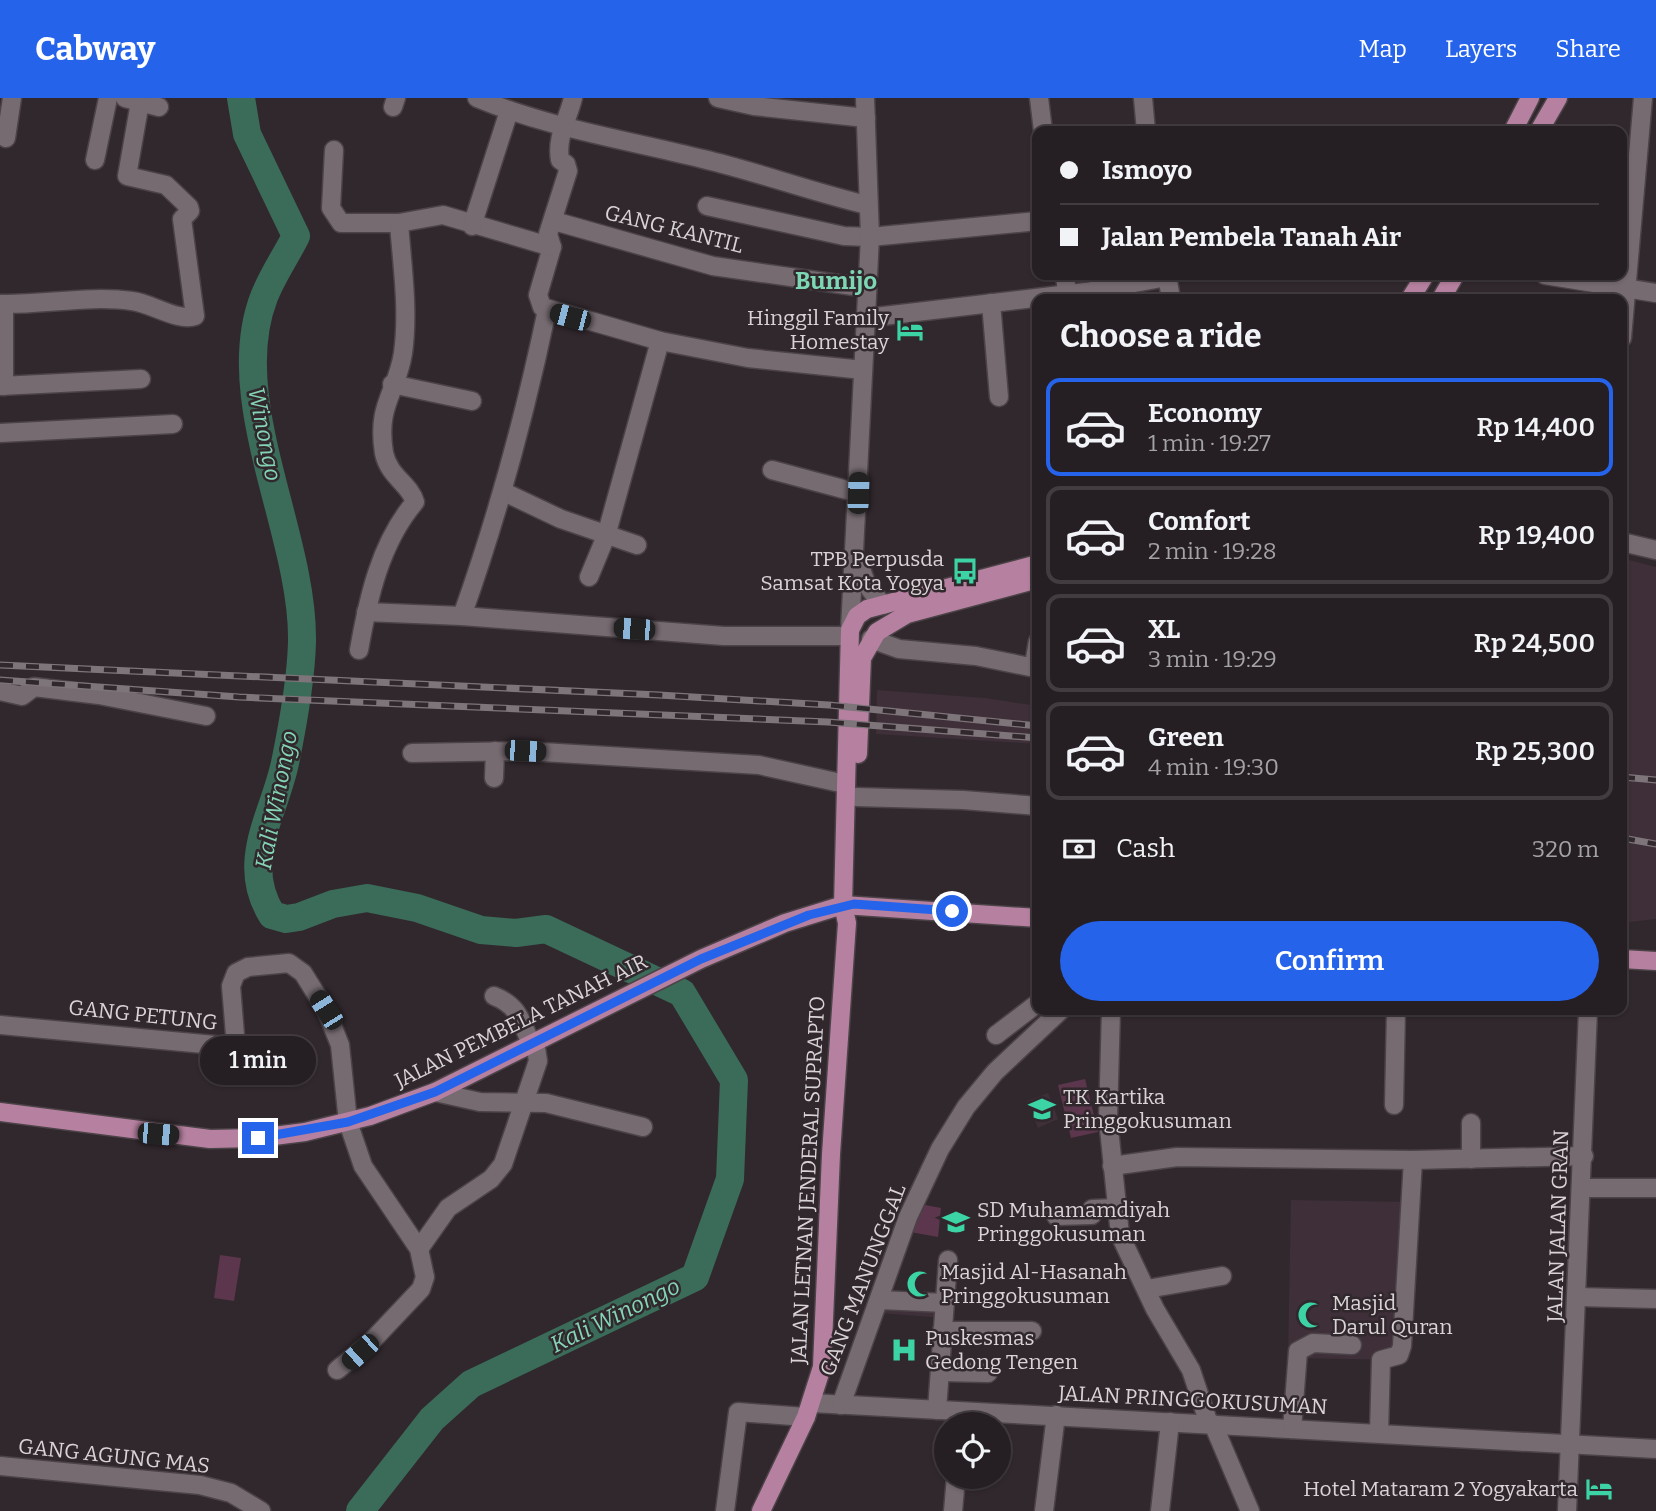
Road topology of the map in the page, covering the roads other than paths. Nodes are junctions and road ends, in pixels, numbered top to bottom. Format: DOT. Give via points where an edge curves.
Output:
graph roads {
  1 [pos="12,98"];
  2 [pos="108,98"];
  3 [pos="477,98"];
  4 [pos="573,98"];
  5 [pos="718,98"];
  6 [pos="865,98"];
  7 [pos="1039,98"];
  8 [pos="1143,98"];
  9 [pos="1531,98"];
  10 [pos="1558,98"];
  11 [pos="1643,98"];
  12 [pos="133,100"];
  13 [pos="159,107"];
  14 [pos="509,111"];
  15 [pos="866,118"];
  16 [pos="562,126"];
  17 [pos="1042,126"];
  18 [pos="1146,126"];
  19 [pos="1516,126"];
  20 [pos="1542,126"];
  21 [pos="6,138"];
  22 [pos="334,150"];
  23 [pos="95,160"];
  24 [pos="867,205"];
  25 [pos="707,206"];
  26 [pos="554,220"];
  27 [pos="1032,222"];
  28 [pos="399,223"];
  29 [pos="472,226"];
  30 [pos="870,237"];
  31 [pos="552,247"];
  32 [pos="1627,278"];
  33 [pos="1066,280"];
  34 [pos="1151,280"];
  35 [pos="1556,280"];
  36 [pos="1627,280"];
  37 [pos="867,288"];
  38 [pos="1626,289"];
  39 [pos="1581,291"];
  40 [pos="1656,293"];
  41 [pos="1067,294"];
  42 [pos="1094,294"];
  43 [pos="1626,294"];
  44 [pos="1032,298"];
  45 [pos="991,303"];
  46 [pos="2,304"];
  47 [pos="547,310"];
  48 [pos="866,318"];
  49 [pos="660,341"];
  50 [pos="863,370"];
  51 [pos="141,379"];
  52 [pos="392,384"];
  53 [pos="2,386"];
  54 [pos="999,397"];
  55 [pos="472,401"];
  56 [pos="173,424"];
  57 [pos="0,433"];
  58 [pos="772,470"];
  59 [pos="504,492"];
  60 [pos="858,493"];
  61 [pos="606,536"];
  62 [pos="1627,543"];
  63 [pos="637,545"];
  64 [pos="857,545"];
  65 [pos="1656,550"];
  66 [pos="1032,566"];
  67 [pos="589,577"];
  68 [pos="1032,581"];
  69 [pos="884,605"];
  70 [pos="366,612"];
  71 [pos="462,617"];
  72 [pos="850,633"];
  73 [pos="870,639"];
  74 [pos="359,650"];
  75 [pos="1032,666"];
  76 [pos="0,691"];
  77 [pos="206,716"];
  78 [pos="495,751"];
  79 [pos="412,753"];
  80 [pos="494,778"];
  81 [pos="850,791"];
  82 [pos="1032,806"];
  83 [pos="848,904"];
  84 [pos="1032,918"];
  85 [pos="1627,960"];
  86 [pos="1656,961"];
  87 [pos="494,996"];
  88 [pos="1032,1008"];
  89 [pos="1056,1015"];
  90 [pos="1111,1015"];
  91 [pos="1396,1015"];
  92 [pos="1588,1015"];
  93 [pos="0,1025"];
  94 [pos="996,1035"];
  95 [pos="533,1043"];
  96 [pos="435,1092"];
  97 [pos="523,1105"];
  98 [pos="1394,1105"];
  99 [pos="0,1112"];
  100 [pos="348,1122"];
  101 [pos="1471,1123"];
  102 [pos="643,1127"];
  103 [pos="1584,1156"];
  104 [pos="1471,1158"];
  105 [pos="1413,1160"];
  106 [pos="1112,1166"];
  107 [pos="1583,1188"];
  108 [pos="1656,1188"];
  109 [pos="1117,1208"];
  110 [pos="1056,1216"];
  111 [pos="419,1249"];
  112 [pos="948,1259"];
  113 [pos="1222,1276"];
  114 [pos="1147,1289"];
  115 [pos="1578,1297"];
  116 [pos="1656,1299"];
  117 [pos="880,1300"];
  118 [pos="944,1303"];
  119 [pos="942,1331"];
  120 [pos="1032,1331"];
  121 [pos="1352,1345"];
  122 [pos="337,1370"];
  123 [pos="942,1372"];
  124 [pos="988,1373"];
  125 [pos="841,1405"];
  126 [pos="937,1409"];
  127 [pos="809,1410"];
  128 [pos="945,1412"];
  129 [pos="1056,1415"];
  130 [pos="1011,1416"];
  131 [pos="1170,1422"];
  132 [pos="1211,1424"];
  133 [pos="1292,1429"];
  134 [pos="1379,1433"];
  135 [pos="1571,1445"];
  136 [pos="1656,1449"];
  137 [pos="0,1466"];
  138 [pos="955,1489"];
  139 [pos="261,1511"];
  140 [pos="725,1511"];
  141 [pos="761,1511"];
  142 [pos="953,1511"];
  143 [pos="1044,1511"];
  144 [pos="1160,1511"];
  145 [pos="1250,1511"];
  146 [pos="1567,1511"];
  1 -- 21 [label="street"];
  2 -- 23 [label="street"];
  3 -- 14 [label="street"];
  4 -- 16 [label="street"];
  5 -- 15 [label="street"];
  6 -- 15 [label="street"];
  7 -- 17 [label="street"];
  8 -- 18 [label="street"];
  9 -- 19 [label="main road"];
  10 -- 20 [label="main road"];
  11 -- 32 [label="street"];
  12 -- 13 [label="street"];
  12 -- 46 [label="street" via="127,176 166,185 189,207 182,219 195,316 115,298"];
  14 -- 16 [label="street"];
  14 -- 29 [label="street"];
  15 -- 24 [label="street"];
  16 -- 24 [label="street" via="707,159"];
  16 -- 26 [label="street" via="558,151 568,171"];
  22 -- 28 [label="street" via="330,199 336,220"];
  24 -- 30 [label="street"];
  25 -- 30 [label="street" via="844,236"];
  26 -- 31 [label="street" via="548,234"];
  26 -- 37 [label="street, GANG KANTIL" via="713,266"];
  27 -- 30 [label="street"];
  28 -- 29 [label="street" via="443,215"];
  28 -- 52 [label="street" via="404,333"];
  29 -- 31 [label="street"];
  30 -- 37 [label="street"];
  31 -- 47 [label="street" via="538,295"];
  33 -- 41 [label="street"];
  34 -- 42 [label="street"];
  35 -- 39 [label="street"];
  36 -- 38 [label="street"];
  37 -- 48 [label="street"];
  38 -- 39 [label="street"];
  38 -- 40 [label="street"];
  38 -- 43 [label="street"];
  44 -- 45 [label="street"];
  45 -- 48 [label="street"];
  45 -- 54 [label="street"];
  46 -- 53 [label="street"];
  47 -- 49 [label="street"];
  47 -- 59 [label="street"];
  48 -- 50 [label="street"];
  49 -- 50 [label="street" via="748,358"];
  49 -- 61 [label="street"];
  50 -- 60 [label="street"];
  51 -- 53 [label="street"];
  52 -- 55 [label="street"];
  52 -- 70 [label="street" via="382,414 384,452 392,475 415,502 398,522"];
  56 -- 57 [label="street"];
  58 -- 60 [label="street"];
  59 -- 61 [label="street"];
  59 -- 71 [label="street"];
  60 -- 64 [label="street"];
  61 -- 63 [label="street"];
  61 -- 67 [label="street"];
  62 -- 65 [label="street"];
  64 -- 69 [label="street" via="862,577"];
  64 -- 72 [label="street"];
  66 -- 69 [label="main road"];
  68 -- 73 [label="main road" via="907,614"];
  69 -- 72 [label="main road" via="857,616"];
  70 -- 71 [label="street"];
  70 -- 74 [label="street"];
  71 -- 72 [label="street" via="724,636"];
  72 -- 81 [label="main road"];
  73 -- 75 [label="street" via="900,649"];
  73 -- 81 [label="main road" via="862,658"];
  76 -- 77 [label="street" via="22,696 34,687"];
  78 -- 79 [label="street"];
  78 -- 80 [label="street"];
  78 -- 81 [label="street" via="759,765"];
  81 -- 82 [label="street"];
  81 -- 83 [label="main road, JALAN LETNAN JENDERAL SUPRAPTO"];
  83 -- 84 [label="main road"];
  83 -- 95 [label="main road, JALAN PEMBELA TANAH AIR" via="785,923 701,959"];
  83 -- 127 [label="main road, JALAN LETNAN JENDERAL SUPRAPTO" via="824,1348"];
  85 -- 86 [label="main road"];
  87 -- 95 [label="street" via="515,1009"];
  88 -- 94 [label="street"];
  89 -- 117 [label="street, GANG MANUNGGAL" via="995,1072 940,1149 908,1217"];
  90 -- 106 [label="street" via="1108,1119"];
  91 -- 98 [label="street"];
  92 -- 103 [label="street, JALAN JALAN GRAN"];
  93 -- 100 [label="street, GANG PETUNG" via="236,1047 234,977 247,967 289,963 309,982 340,1045"];
  95 -- 96 [label="main road, JALAN PEMBELA TANAH AIR"];
  95 -- 97 [label="street" via="538,1061"];
  96 -- 97 [label="street"];
  96 -- 100 [label="main road, JALAN PEMBELA TANAH AIR"];
  97 -- 102 [label="street" via="546,1103"];
  97 -- 111 [label="street" via="503,1164 491,1179 448,1208"];
  99 -- 100 [label="main road, JALAN PEMBELA TANAH AIR" via="210,1139 258,1138"];
  100 -- 111 [label="street" via="363,1166"];
  101 -- 104 [label="street"];
  103 -- 104 [label="street"];
  103 -- 107 [label="street, JALAN JALAN GRAN"];
  104 -- 105 [label="street"];
  105 -- 106 [label="street" via="1177,1157"];
  105 -- 134 [label="street" via="1402,1346 1399,1355 1381,1360"];
  106 -- 109 [label="street"];
  107 -- 108 [label="street"];
  107 -- 115 [label="street, JALAN JALAN GRAN"];
  109 -- 110 [label="street" via="1092,1209 1092,1215"];
  109 -- 114 [label="street" via="1120,1235"];
  111 -- 122 [label="street" via="425,1277 421,1289"];
  112 -- 118 [label="street"];
  113 -- 114 [label="street"];
  114 -- 132 [label="street" via="1191,1370"];
  115 -- 116 [label="street"];
  115 -- 135 [label="street, JALAN JALAN GRAN"];
  117 -- 118 [label="street"];
  117 -- 125 [label="street, GANG MANUNGGAL"];
  118 -- 119 [label="street"];
  119 -- 120 [label="street"];
  119 -- 123 [label="street"];
  121 -- 133 [label="street" via="1313,1343 1298,1351"];
  123 -- 124 [label="street"];
  123 -- 126 [label="street"];
  125 -- 126 [label="street, JALAN PRINGGOKUSUMAN"];
  125 -- 127 [label="street, JALAN PRINGGOKUSUMAN"];
  126 -- 128 [label="street, JALAN PRINGGOKUSUMAN"];
  127 -- 140 [label="street, JALAN PRINGGOKUSUMAN" via="738,1412"];
  127 -- 141 [label="main road, JALAN LETNAN JENDERAL SUPRAPTO"];
  129 -- 130 [label="street, JALAN PRINGGOKUSUMAN"];
  129 -- 131 [label="street, JALAN PRINGGOKUSUMAN"];
  129 -- 143 [label="street"];
  131 -- 132 [label="street, JALAN PRINGGOKUSUMAN"];
  131 -- 144 [label="street"];
  132 -- 133 [label="street, JALAN PRINGGOKUSUMAN"];
  132 -- 145 [label="street"];
  133 -- 134 [label="street, JALAN PRINGGOKUSUMAN"];
  134 -- 135 [label="street, JALAN PRINGGOKUSUMAN"];
  135 -- 136 [label="street, JALAN PRINGGOKUSUMAN"];
  135 -- 146 [label="street, JALAN JALAN GRAN"];
  137 -- 139 [label="street, GANG AGUNG MAS" via="200,1485 231,1493"];
  138 -- 142 [label="street"];
}
